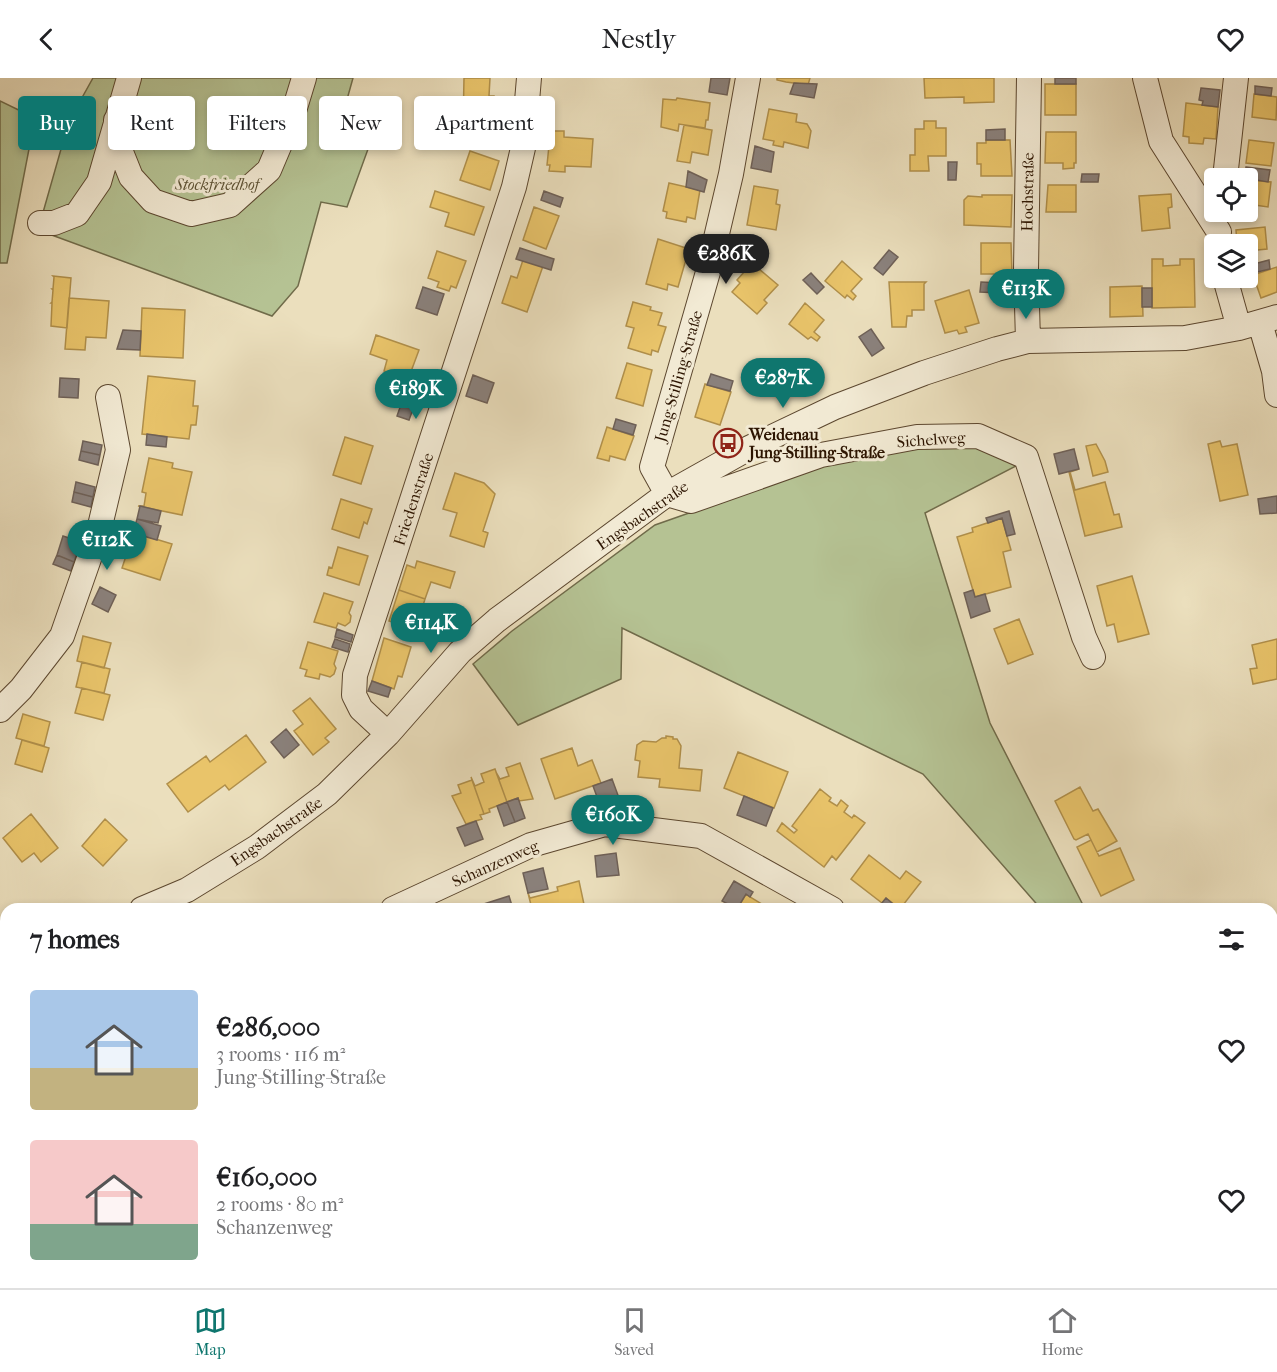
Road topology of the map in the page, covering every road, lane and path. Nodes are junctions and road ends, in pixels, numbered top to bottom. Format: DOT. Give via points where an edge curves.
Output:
graph roads {
  1 [pos="129,78"];
  2 [pos="304,78"];
  3 [pos="529,78"];
  4 [pos="748,78"];
  5 [pos="1029,78"];
  6 [pos="1145,78"];
  7 [pos="1236,78"];
  8 [pos="123,96"];
  9 [pos="108,149"];
  10 [pos="121,150"];
  11 [pos="1226,168"];
  12 [pos="40,223"];
  13 [pos="1220,229"];
  14 [pos="1233,288"];
  15 [pos="1259,323"];
  16 [pos="1028,341"];
  17 [pos="1277,395"];
  18 [pos="108,397"];
  19 [pos="667,494"];
  20 [pos="1094,657"];
  21 [pos="0,710"];
  22 [pos="388,734"];
  23 [pos="156,903"];
  24 [pos="406,903"];
  25 [pos="821,903"];
  1 -- 8 [label="street"];
  2 -- 10 [label="street" via="269,170 230,205 191,214 153,201 131,177"];
  3 -- 22 [label="street, Friedenstraße" via="523,148 514,187 355,675 354,695 361,709"];
  4 -- 19 [label="street, Jung-Stilling-Straße" via="708,272 652,467"];
  5 -- 16 [label="street, Hochstraße"];
  6 -- 13 [label="street" via="1161,141"];
  7 -- 11 [label="street"];
  9 -- 12 [label="street" via="99,182 77,214 54,224"];
  14 -- 15 [label="street"];
  15 -- 16 [label="street, Engsbachstraße" via="1185,338"];
  15 -- 17 [label="street"];
  16 -- 19 [label="street, Engsbachstraße" via="924,373 835,407 749,448"];
  18 -- 21 [label="street" via="118,450 96,541 62,636"];
  19 -- 20 [label="street, Sichelweg" via="691,501 821,455 917,437 978,436 1026,457 1084,637"];
  19 -- 22 [label="street, Engsbachstraße" via="496,620 460,652"];
  22 -- 23 [label="street, Engsbachstraße" via="327,794 257,847 187,890"];
  24 -- 25 [label="street, Schanzenweg" via="531,845 606,824 701,836"];
}
